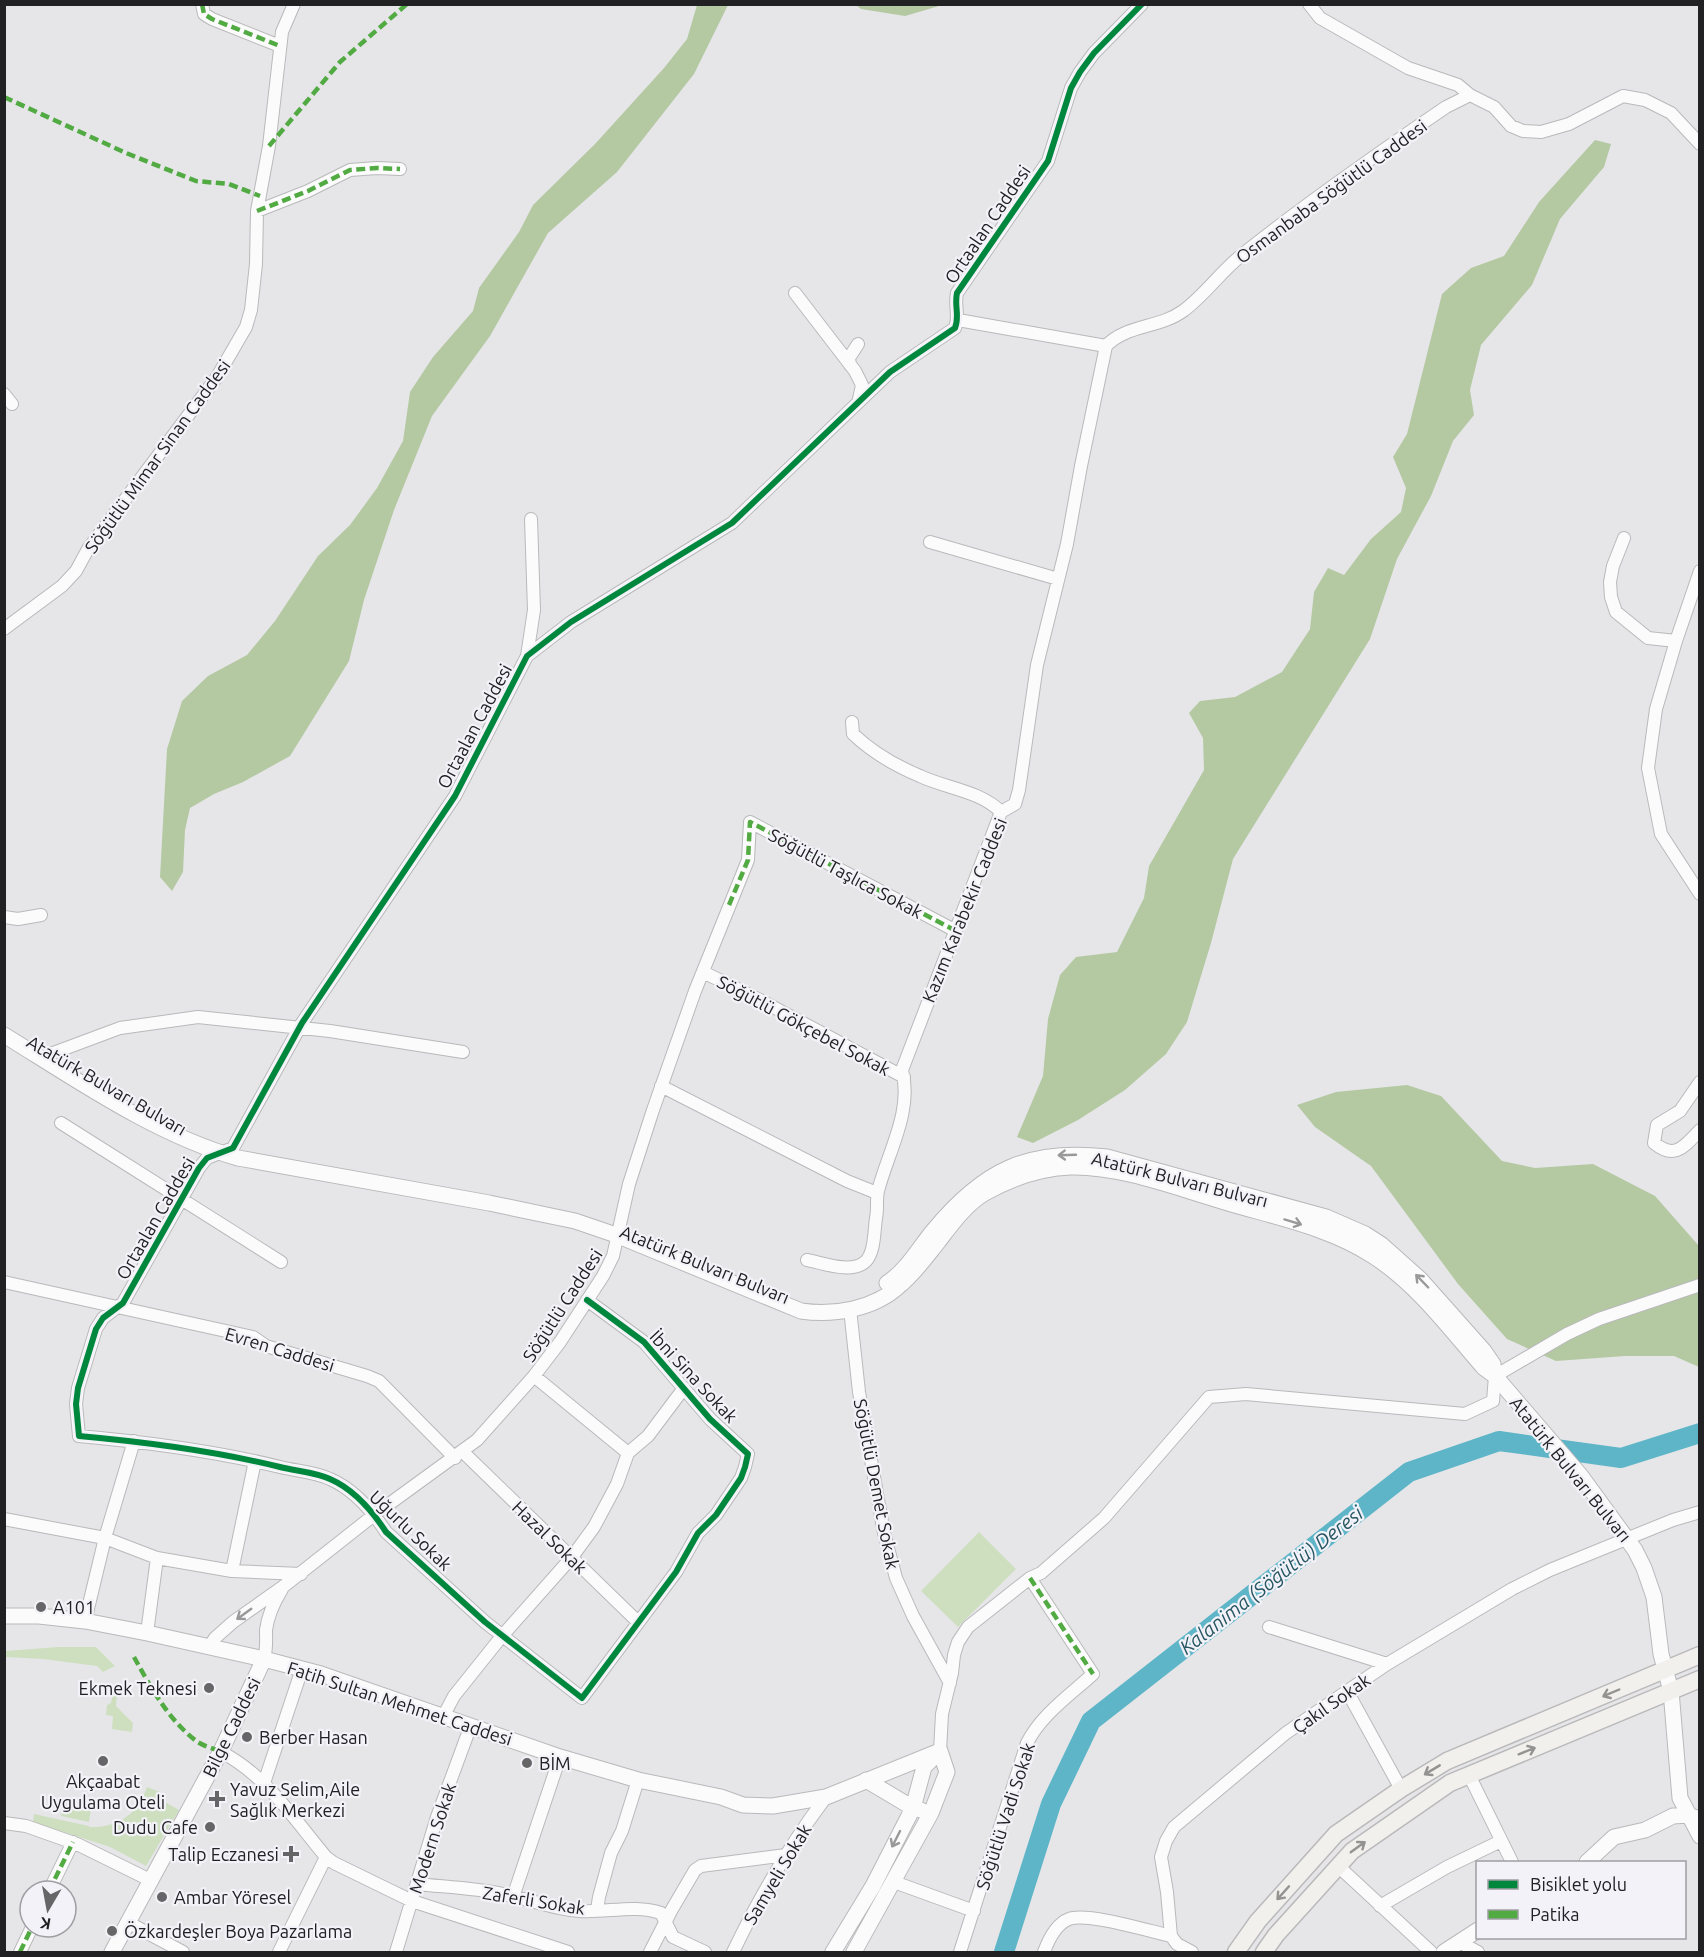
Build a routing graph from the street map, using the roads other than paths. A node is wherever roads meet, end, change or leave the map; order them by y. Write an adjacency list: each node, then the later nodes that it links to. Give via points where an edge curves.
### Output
1 (202, 4): 5 (street, via 204,14 212,19)
2 (294, 4): 5 (street, Söğütlü Mimar Sinan Caddesi)
3 (1142, 4): 11 (street, Ortaalan Caddesi, via 1080,72 1048,160 957,293)
4 (1309, 4): 6 (street, via 1320,18 1408,68 1458,85)
5 (280, 46): 9 (street, Söğütlü Mimar Sinan Caddesi)
6 (1470, 95): 7 (street, via 1494,107 1511,126 1541,132 1569,124 1623,96 1646,100 1671,113); 13 (street, Osmanbaba Söğütlü Caddesi, via 1446,107 1315,198 1240,256 1174,318 1114,338)
7 (1700, 144)
8 (400, 169): 9 (street, via 350,170)
9 (257, 211): 21 (street, Söğütlü Mimar Sinan Caddesi, via 251,310 246,327 217,377 75,571 62,586)
10 (795, 293): 14 (street)
11 (958, 320): 13 (street); 15 (street, Ortaalan Caddesi, via 956,328 890,372)
12 (858, 344): 14 (street, via 849,358)
13 (1106, 346): 20 (street, Kazım Karabekir Caddesi)
14 (850, 365): 15 (street, via 862,385)
15 (859, 399): 23 (street, Ortaalan Caddesi, via 732,523 571,622)
16 (531, 519): 23 (street, via 534,610)
17 (1624, 538): 22 (street, via 1610,582 1616,612 1648,638)
18 (930, 542): 20 (street)
19 (1700, 571): 22 (street)
20 (1058, 579): 25 (street, Kazım Karabekir Caddesi, via 1037,665 1019,790 1015,804)
21 (4, 629)
22 (1676, 641): 26 (street, via 1656,709 1648,768 1661,834)
23 (527, 656): 33 (street, Ortaalan Caddesi, via 455,796)
24 (852, 722): 25 (street, via 853,734 868,748 919,776 981,799)
25 (1001, 812): 30 (street, Kazım Karabekir Caddesi)
26 (1700, 894)
27 (729, 905): 30 (street, Söğütlü Taşlıca Sokak, via 748,860 750,822); 31 (street, Söğütlü Caddesi)
28 (41, 915): 29 (street)
29 (4, 917)
30 (956, 931): 37 (street, Kazım Karabekir Caddesi, via 902,1070)
31 (704, 972): 37 (street, Söğütlü Gökçebel Sokak); 39 (street, Söğütlü Caddesi)
32 (4, 1024): 36 (street, Atatürk Bulvarı Bulvarı)
33 (299, 1028): 35 (street); 36 (street, via 198,1017 120,1028); 42 (street, Ortaalan Caddesi)
34 (4, 1035): 42 (street, Atatürk Bulvarı Bulvarı, via 155,1126 193,1143)
35 (463, 1052)
36 (52, 1053): 42 (street, Atatürk Bulvarı Bulvarı, via 155,1116)
37 (904, 1077): 43 (street, Kazım Karabekir Caddesi, via 901,1120)
38 (1700, 1082): 41 (street, via 1680,1111 1657,1125 1654,1143 1670,1152 1686,1144)
39 (661, 1086): 43 (street); 45 (street, Söğütlü Caddesi, via 629,1184)
40 (60, 1123): 44 (street)
41 (1700, 1130)
42 (227, 1150): 44 (street, Ortaalan Caddesi, via 207,1158); 45 (street, Atatürk Bulvarı Bulvarı, via 238,1158 552,1215)
43 (878, 1193): 46 (street, Kazım Karabekir Caddesi, via 870,1256 864,1263 843,1267)
44 (181, 1199): 47 (street); 51 (street, Ortaalan Caddesi, via 123,1304)
45 (618, 1232): 50 (street, Söğütlü Caddesi, via 613,1256); 52 (street, Atatürk Bulvarı Bulvarı, via 801,1311 831,1313); 54 (street, Atatürk Bulvarı Bulvarı, one-way to 45, via 1493,1364 1420,1279 1365,1234 1326,1217 1107,1157 1042,1157 984,1181 945,1217 891,1281 838,1304 795,1301)
46 (807, 1260)
47 (281, 1262)
48 (4, 1282): 51 (street, Evren Caddesi)
49 (1700, 1286): 54 (street, via 1599,1319)
50 (587, 1300): 53 (street, Söğütlü Caddesi); 55 (street, İbni Sina Sokak, via 644,1342)
51 (115, 1308): 56 (street, Ortaalan Caddesi, via 96,1329 78,1388); 59 (street, Evren Caddesi, via 253,1337 266,1346 367,1376 387,1388)
52 (850, 1309): 54 (street, Atatürk Bulvarı Bulvarı, one-way to 54, via 898,1288 959,1216 984,1194 1031,1174 1089,1167 1302,1225 1356,1246 1395,1272 1484,1368); 85 (street, Söğütlü Demet Sokak, via 859,1392 896,1578)
53 (534, 1376): 58 (street); 59 (street, Söğütlü Caddesi, via 483,1435)
54 (1496, 1376): 65 (street, Atatürk Bulvarı Bulvarı, via 1581,1476); 70 (street, via 1493,1401 1464,1414 1246,1394 1209,1397 1104,1518 1041,1573)
55 (684, 1388): 58 (street, via 648,1436); 74 (street, İbni Sina Sokak, via 748,1454 736,1485)
56 (79, 1436): 57 (street, Uğurlu Sokak)
57 (134, 1441): 60 (street, Uğurlu Sokak); 64 (street)
58 (628, 1453): 66 (street, via 617,1485)
59 (459, 1455): 62 (street, Söğütlü Caddesi); 66 (street, Hazal Sokak)
60 (255, 1461): 62 (street, Uğurlu Sokak, via 330,1479); 68 (street)
61 (1700, 1512): 65 (street, Çakıl Sokak)
62 (374, 1515): 69 (street, Söğütlü Caddesi); 77 (street, Uğurlu Sokak, via 386,1532)
63 (4, 1519): 64 (street)
64 (105, 1538): 67 (street); 73 (street)
65 (1627, 1539): 81 (street, Çakıl Sokak, via 1550,1570); 83 (street, Atatürk Bulvarı Bulvarı, via 1652,1589)
66 (572, 1557): 74 (street, Hazal Sokak); 77 (street)
67 (157, 1558): 68 (street); 76 (street)
68 (232, 1571): 69 (street)
69 (301, 1574): 71 (street, Söğütlü Caddesi)
70 (1030, 1578): 85 (street, via 968,1627 958,1642); 119 (street, Söğütlü Vadi Sokak, via 1093,1674 1033,1731)
71 (285, 1586): 78 (street, Söğütlü Caddesi, one-way to 78, via 233,1622); 80 (street, via 268,1619)
72 (4, 1616): 73 (street, Fatih Sultan Mehmet Caddesi)
73 (85, 1622): 76 (street, Fatih Sultan Mehmet Caddesi)
74 (638, 1622): 77 (street, Uğurlu Sokak, via 582,1698)
75 (1269, 1627): 81 (street)
76 (147, 1633): 78 (street, Fatih Sultan Mehmet Caddesi)
77 (502, 1636): 88 (street, via 454,1696)
78 (209, 1647): 80 (street, Fatih Sultan Mehmet Caddesi)
79 (1700, 1655): 83 (main road)
80 (264, 1659): 82 (street, Fatih Sultan Mehmet Caddesi); 91 (street, Bilge Caddesi)
81 (1387, 1664): 86 (street, Çakıl Sokak)
82 (302, 1669): 88 (street, Fatih Sultan Mehmet Caddesi); 96 (street)
83 (1665, 1670): 87 (street, Atatürk Bulvarı Bulvarı); 97 (main road, one-way to 97, via 1447,1761)
84 (1700, 1679): 87 (main road)
85 (950, 1683): 90 (street, via 942,1714)
86 (1347, 1691): 97 (street); 123 (street, Çakıl Sokak, via 1286,1733 1174,1827 1161,1857)
87 (1671, 1691): 93 (main road, one-way to 87); 101 (street, Atatürk Bulvarı Bulvarı, via 1678,1789)
88 (444, 1715): 89 (street, Fatih Sultan Mehmet Caddesi)
89 (471, 1725): 92 (street, Fatih Sultan Mehmet Caddesi); 114 (street, Modern Sokak)
90 (940, 1751): 95 (street, Fatih Sultan Mehmet Caddesi); 99 (street, via 924,1767); 100 (street, via 947,1772)
91 (220, 1752): 96 (street, via 247,1767); 112 (street, Bilge Caddesi)
92 (560, 1757): 94 (street, Fatih Sultan Mehmet Caddesi); 115 (street)
93 (1469, 1775): 104 (street); 110 (main road, one-way to 93, via 1352,1851 1450,1783)
94 (638, 1780): 98 (street, Fatih Sultan Mehmet Caddesi, via 743,1805 774,1806); 118 (street, via 611,1853)
95 (866, 1780): 98 (street, Fatih Sultan Mehmet Caddesi); 99 (street)
96 (264, 1783): 107 (street)
97 (1401, 1789): 141 (main road, one-way to 141, via 1336,1834 1258,1921)
98 (826, 1797): 106 (street, Samyeli Sokak)
99 (913, 1808): 100 (street); 136 (street, one-way to 136)
100 (931, 1812): 113 (street)
101 (1694, 1816): 103 (street, Atatürk Bulvarı Bulvarı); 109 (street, via 1672,1816 1645,1830 1614,1838)
102 (6, 1827): 105 (street, via 26,1826)
103 (1700, 1836)
104 (1501, 1841): 108 (street); 117 (street)
105 (72, 1842): 111 (street); 112 (street)
106 (786, 1855): 120 (street, via 701,1866 688,1879); 135 (street, Samyeli Sokak, via 759,1898)
107 (326, 1857): 116 (street); 130 (street)
108 (1511, 1861)
109 (1589, 1861)
110 (1338, 1866): 117 (street); 142 (main road)
111 (55, 1879)
112 (152, 1881): 121 (street, Bilge Caddesi)
113 (894, 1882): 119 (street); 137 (street)
114 (417, 1884): 115 (street, Zaferli Sokak); 116 (street, Modern Sokak)
115 (513, 1897): 118 (street, Zaferli Sokak, via 579,1911)
116 (412, 1901): 126 (street); 131 (street, Modern Sokak)
117 (1380, 1906): 143 (street)
118 (597, 1910): 120 (street, Zaferli Sokak, via 650,1909 661,1913)
119 (974, 1911): 138 (street, Söğütlü Vadi Sokak)
120 (666, 1921): 133 (street); 134 (street, Zaferli Sokak, via 673,1937)
121 (129, 1923): 128 (street, Bilge Caddesi); 129 (street)
122 (1476, 1931): 125 (street)
123 (1170, 1936): 139 (street, via 1101,1920 1070,1918 1060,1924); 140 (street)
124 (26, 1939): 127 (street)
125 (1459, 1942): 144 (street); 145 (street)
126 (553, 1950): 132 (street)
127 (20, 1953)
128 (112, 1953)
129 (183, 1953)
130 (279, 1953)
131 (396, 1953)
132 (568, 1953)
133 (650, 1953)
134 (705, 1953)
135 (733, 1953)
136 (833, 1953)
137 (854, 1953)
138 (960, 1953)
139 (1044, 1953)
140 (1192, 1953)
141 (1236, 1953)
142 (1263, 1953)
143 (1431, 1953)
144 (1444, 1953)
145 (1478, 1953)

